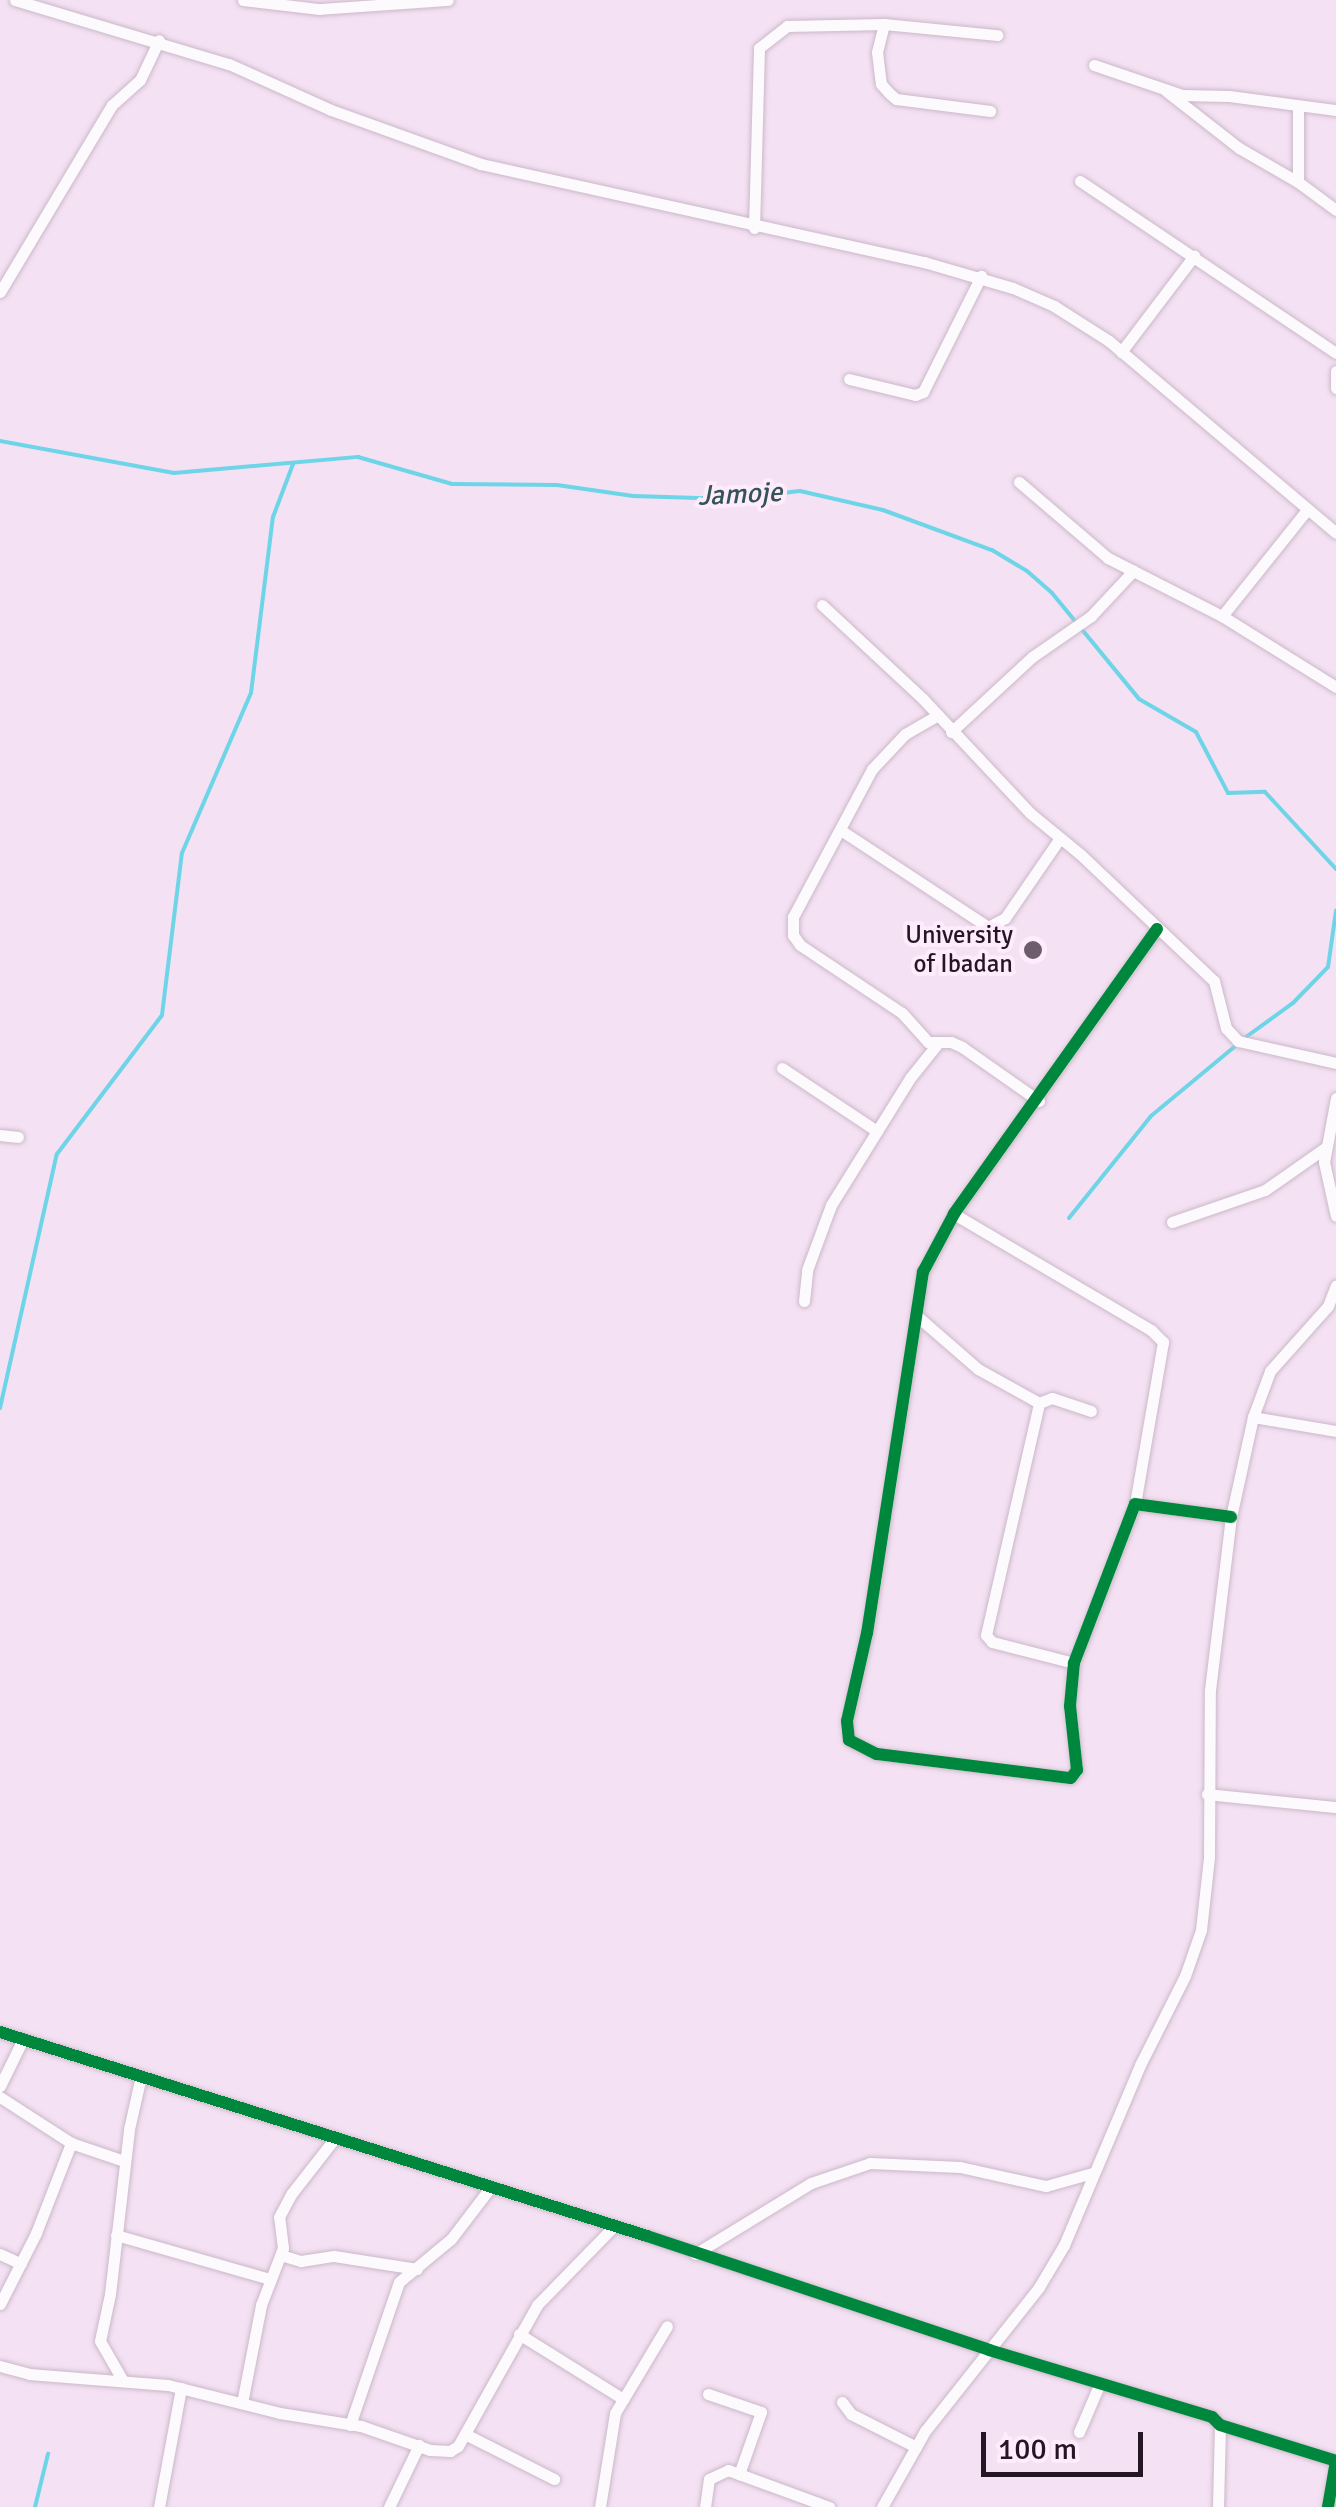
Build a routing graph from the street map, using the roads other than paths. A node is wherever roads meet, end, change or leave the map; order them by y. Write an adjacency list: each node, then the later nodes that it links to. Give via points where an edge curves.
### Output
1 (15, 0): 6 (street)
2 (243, 0): 3 (street, via 320,9)
3 (448, 0)
4 (884, 24): 5 (street); 11 (street, via 876,52 881,84 896,99); 15 (street, via 786,26 760,48)
5 (997, 36)
6 (159, 40): 15 (street, via 427,148); 18 (street, via 132,90 112,104)
7 (1094, 66): 8 (street)
8 (1165, 90): 9 (street); 13 (street, via 1225,138)
9 (1298, 107): 10 (street); 13 (street)
10 (1336, 110)
11 (990, 111)
12 (1080, 181): 16 (street)
13 (1298, 182): 14 (street)
14 (1336, 210)
15 (754, 228): 17 (street)
16 (1194, 256): 19 (street); 20 (street)
17 (981, 276): 19 (street, via 1054,306); 22 (street, via 924,392)
18 (0, 292)
19 (1121, 352): 25 (street)
20 (1336, 353)
21 (1336, 372): 23 (street)
22 (849, 379)
23 (1336, 388)
24 (1019, 482): 27 (street, via 1088,544)
25 (1306, 511): 26 (street); 29 (street)
26 (1336, 533)
27 (1132, 570): 29 (street); 32 (street, via 1091,616 1032,657)
28 (822, 604): 31 (street)
29 (1222, 616): 30 (street)
30 (1336, 687)
31 (938, 716): 32 (street); 33 (street, via 885,753)
32 (951, 732): 34 (street)
33 (842, 831): 34 (street, via 988,926 1005,918); 36 (street, via 793,918 792,935 902,1013 928,1042)
34 (1060, 838): 35 (street)
35 (1158, 929): 37 (street, via 1214,981 1226,1028 1238,1041); 40 (street)
36 (938, 1043): 40 (street, via 962,1048); 41 (street)
37 (1336, 1063)
38 (782, 1068): 41 (street)
39 (1336, 1098): 44 (street)
40 (1039, 1100): 45 (street)
41 (877, 1131): 49 (street, via 832,1205 806,1270)
42 (0, 1135): 43 (street)
43 (18, 1137)
44 (1325, 1148): 46 (street); 47 (street, via 1265,1190)
45 (954, 1214): 50 (street, via 923,1272); 55 (street, via 1163,1342)
46 (1336, 1216)
47 (1172, 1222)
48 (1336, 1285): 53 (street, via 1328,1306 1270,1372)
49 (804, 1301)
50 (916, 1316): 51 (street, via 978,1368); 57 (street, via 847,1737 877,1754 1065,1781 1078,1770 1070,1706)
51 (1039, 1402): 52 (street, via 1052,1398); 57 (street, via 986,1635)
52 (1091, 1411)
53 (1254, 1417): 54 (street); 56 (street)
54 (1336, 1431)
55 (1135, 1504): 56 (street); 57 (street)
56 (1232, 1517): 58 (street, via 1210,1690)
57 (1074, 1663)
58 (1208, 1794): 59 (street); 68 (street, via 1201,1930)
59 (1336, 1807)
60 (0, 2032): 61 (street)
61 (23, 2039): 62 (street); 63 (street)
62 (141, 2076): 65 (street); 67 (street)
63 (0, 2086)
64 (0, 2098): 66 (street)
65 (335, 2138): 69 (street); 74 (street, via 283,2208)
66 (71, 2143): 67 (street); 75 (street)
67 (124, 2161): 71 (street)
68 (1092, 2172): 73 (street, via 1056,2186 960,2167 870,2162 811,2183); 83 (street, via 1064,2245)
69 (490, 2188): 70 (street); 77 (street, via 451,2239)
70 (614, 2226): 73 (street); 82 (street, via 537,2305)
71 (116, 2235): 79 (street); 85 (street, via 100,2341)
72 (0, 2254): 75 (street)
73 (695, 2254): 83 (street)
74 (281, 2255): 76 (street); 79 (street)
75 (21, 2264): 80 (street)
76 (396, 2264): 77 (street); 78 (street)
77 (417, 2269): 78 (street)
78 (402, 2278): 93 (street)
79 (269, 2279): 91 (street)
80 (0, 2304)
81 (667, 2326): 89 (street)
82 (519, 2334): 89 (street); 95 (street)
83 (989, 2350): 86 (street); 97 (street)
84 (0, 2366): 85 (street)
85 (123, 2380): 87 (street)
86 (1098, 2384): 92 (street); 94 (street)
87 (181, 2388): 91 (street); 100 (street)
88 (708, 2394): 98 (street, via 761,2412)
89 (623, 2399): 102 (street, via 610,2433)
90 (842, 2402): 97 (street, via 851,2414)
91 (242, 2403): 93 (street)
92 (1220, 2424): 106 (street); 107 (street, via 1336,2461)
93 (350, 2425): 96 (street)
94 (1079, 2432)
95 (464, 2434): 96 (street, via 450,2451); 99 (street)
96 (419, 2445): 101 (street)
97 (916, 2447): 105 (street)
98 (740, 2474): 103 (street, via 728,2470 709,2479); 104 (street)
99 (554, 2480)
100 (159, 2507)
101 (390, 2507)
102 (600, 2507)
103 (705, 2507)
104 (829, 2507)
105 (882, 2507)
106 (1218, 2507)
107 (1328, 2507)

